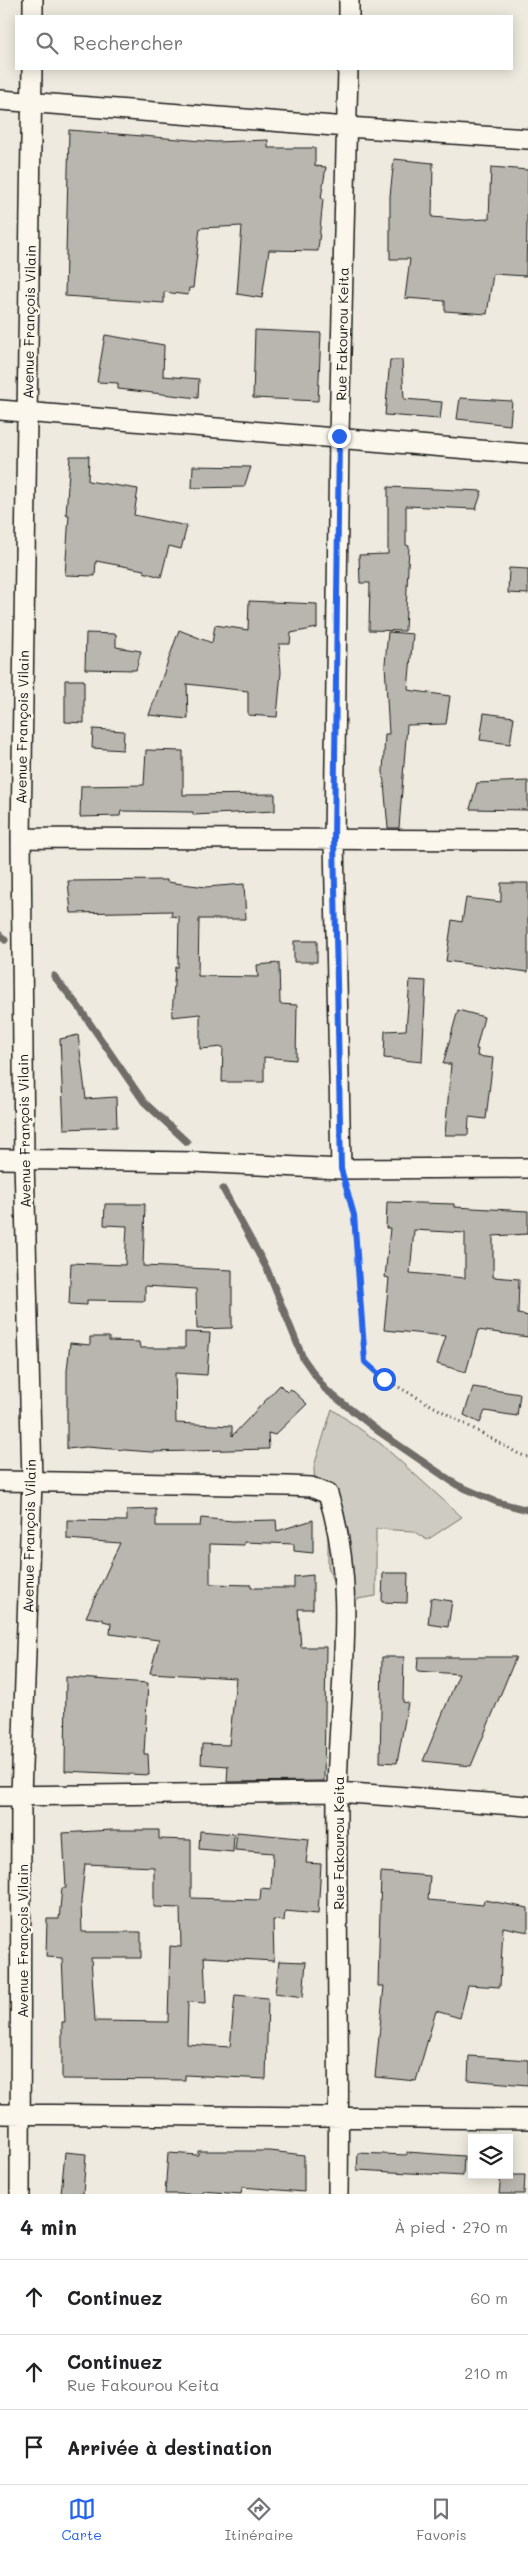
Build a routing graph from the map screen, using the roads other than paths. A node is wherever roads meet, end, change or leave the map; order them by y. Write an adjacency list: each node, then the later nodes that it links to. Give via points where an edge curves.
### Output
1 (33, 0): 3 (street)
2 (349, 0): 4 (street)
3 (32, 15)
4 (349, 15)
5 (32, 70): 8 (street, Avenue François Vilain)
6 (348, 70): 9 (street, Rue Fakourou Keita)
7 (0, 100): 8 (street)
8 (32, 103): 9 (street); 12 (street, Avenue François Vilain)
9 (347, 127): 10 (street); 13 (street, Rue Fakourou Keita)
10 (528, 139)
11 (0, 410): 12 (street)
12 (28, 413): 13 (street); 15 (street, Avenue François Vilain)
13 (339, 436): 14 (street); 17 (street, Rue Fakourou Keita)
14 (528, 454)
15 (21, 838): 17 (street); 18 (street, Avenue François Vilain)
16 (528, 840): 17 (street)
17 (334, 841): 21 (street, Rue Fakourou Keita)
18 (24, 1159): 19 (street); 21 (street); 23 (street, Avenue François Vilain)
19 (0, 1160)
20 (528, 1168): 21 (street)
21 (341, 1169)
22 (0, 1481): 23 (street)
23 (32, 1481): 24 (street, Rue Fakourou Keita, via 311,1487 328,1494 336,1523 345,1608); 26 (street, Avenue François Vilain)
24 (337, 1792): 26 (street); 27 (street); 30 (street, Rue Fakourou Keita)
25 (0, 1796): 26 (street)
26 (21, 1796): 29 (street, Avenue François Vilain)
27 (528, 1806)
28 (0, 2114): 29 (street)
29 (22, 2115): 30 (street); 32 (street, Avenue François Vilain)
30 (339, 2116): 31 (street); 33 (street, Rue Fakourou Keita)
31 (528, 2119)
32 (20, 2194)
33 (338, 2194)

